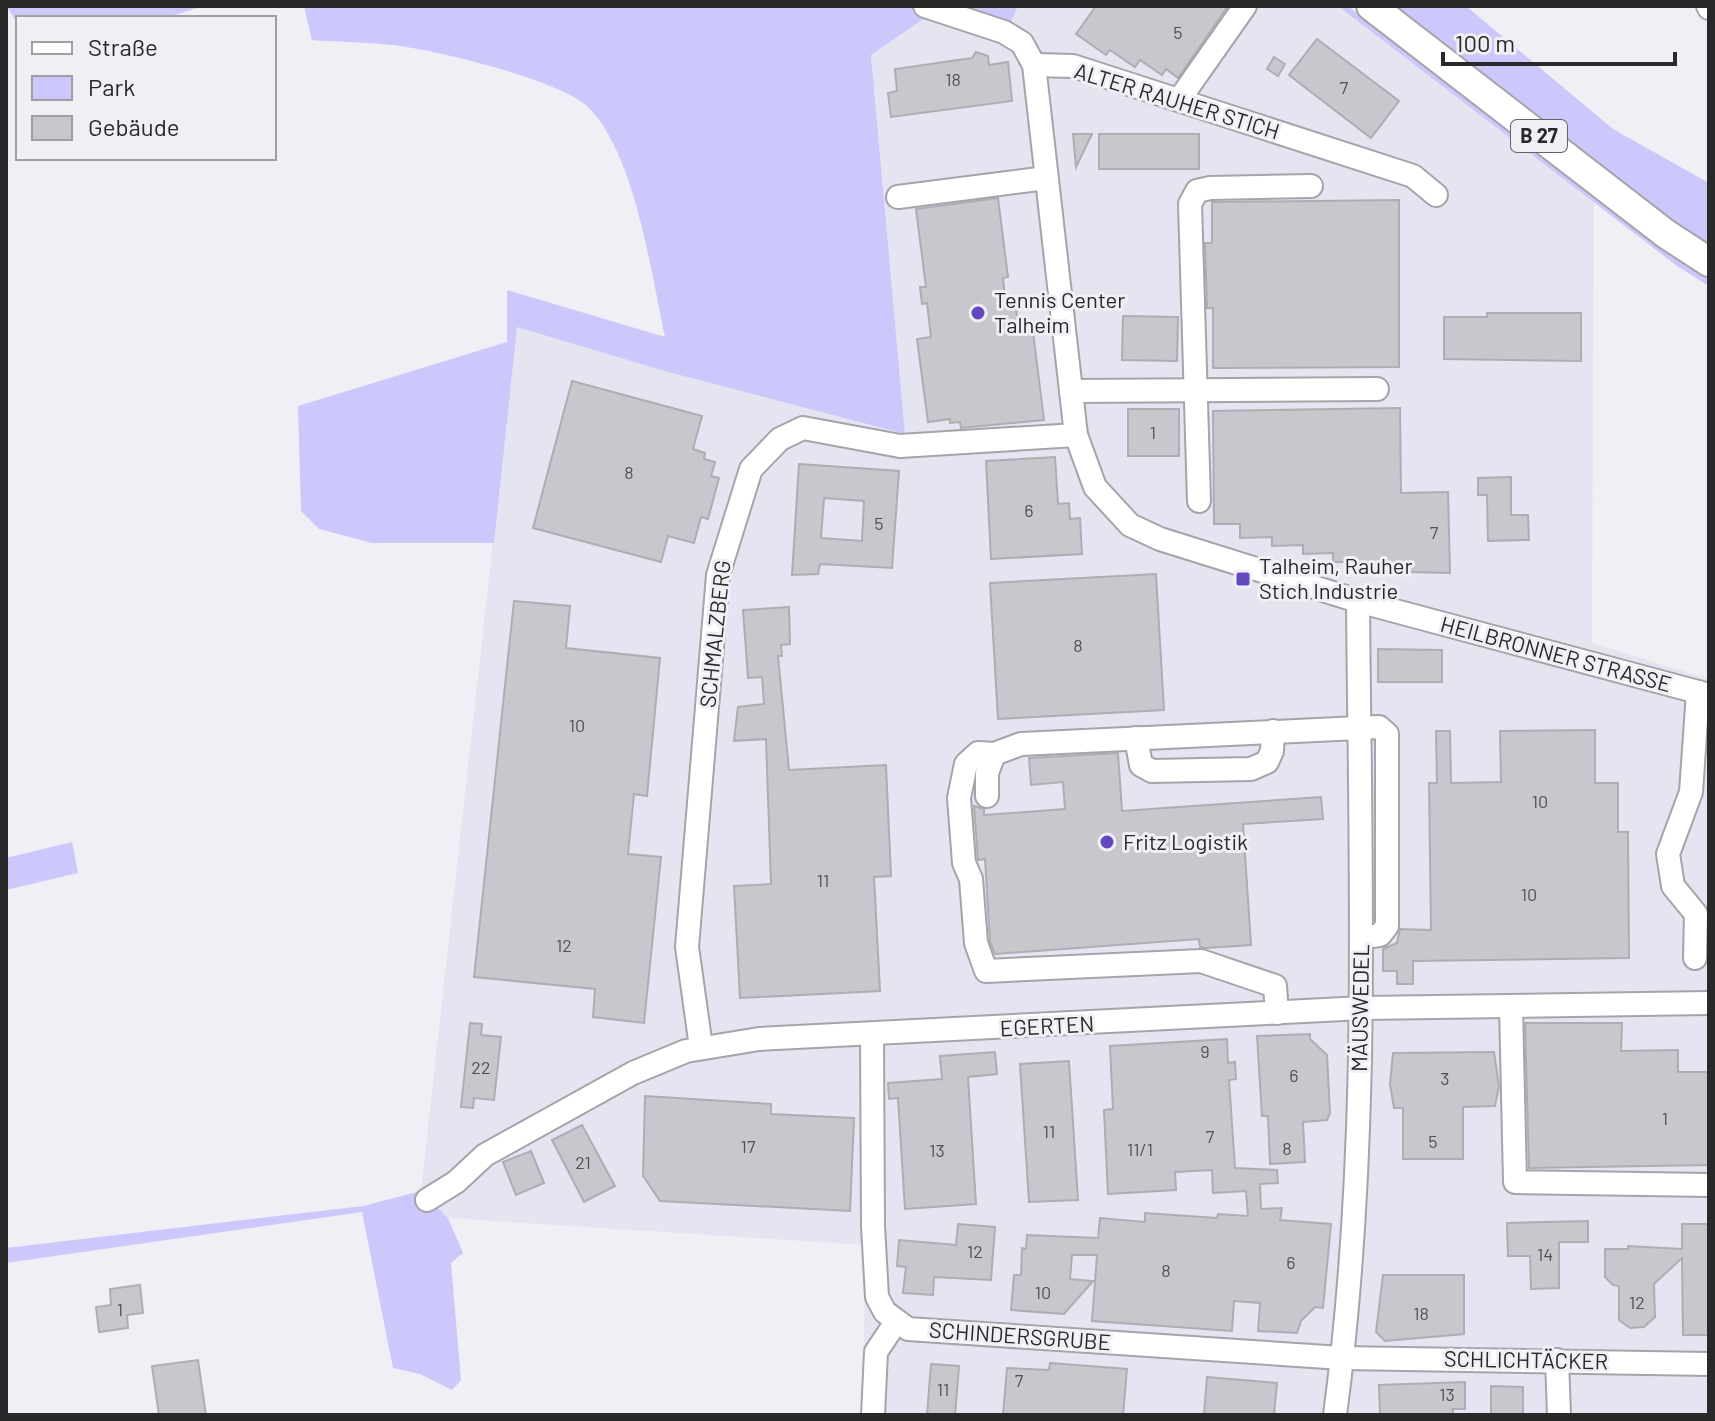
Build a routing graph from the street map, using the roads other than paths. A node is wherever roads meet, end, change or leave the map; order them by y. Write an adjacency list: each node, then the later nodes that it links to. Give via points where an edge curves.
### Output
1 (925, 6): 4 (street, via 1004,32 1022,43)
2 (1245, 6): 5 (street)
3 (1371, 6): 10 (main road, B 27)
4 (1034, 65): 5 (street, ALTER RAUHER STICH, via 1073,66); 6 (street, HEILBRONNER STRASSE)
5 (1179, 100): 8 (street, ALTER RAUHER STICH, via 1413,176)
6 (1046, 178): 9 (street); 13 (street, HEILBRONNER STRASSE)
7 (1311, 186): 12 (street, via 1197,191 1190,204)
8 (1436, 195)
9 (898, 197)
10 (1709, 262)
11 (1377, 389): 12 (street)
12 (1195, 390): 13 (street); 15 (street)
13 (1071, 391): 14 (street, HEILBRONNER STRASSE)
14 (1076, 435): 16 (street, HEILBRONNER STRASSE, via 1095,487 1130,525 1219,559); 29 (street, SCHMALZBERG, via 900,446 803,428 780,439 751,469 718,575 687,947)
15 (1199, 501)
16 (1358, 601): 17 (street, HEILBRONNER STRASSE); 18 (street, MÄUSWEDEL)
17 (1703, 693): 23 (street, via 1691,792 1668,854 1673,886 1696,914)
18 (1359, 726): 19 (street); 26 (street, MÄUSWEDEL)
19 (1273, 731): 20 (street); 20 (street, via 1267,762 1251,769 1152,771 1141,765)
20 (1136, 738): 21 (street, via 1021,744)
21 (994, 754): 22 (street); 27 (street, via 978,753 966,764 959,798 976,943 986,971 1201,961 1275,986)
22 (987, 796)
23 (1695, 958)
24 (1709, 1003): 25 (street, EGERTEN)
25 (1511, 1007): 26 (street, EGERTEN); 30 (street, via 1515,1182)
26 (1363, 1008): 27 (street, EGERTEN); 33 (street, MÄUSWEDEL)
27 (1277, 1013): 28 (street, EGERTEN)
28 (872, 1035): 29 (street, EGERTEN); 32 (street, via 877,1297)
29 (701, 1047): 31 (street, EGERTEN, via 633,1073 485,1155)
30 (1709, 1185)
31 (427, 1200)
32 (896, 1322): 33 (street, SCHINDERSGRUBE, via 908,1329); 36 (street, via 876,1352)
33 (1342, 1358): 34 (street, SCHLICHTÄCKER); 37 (street, MÄUSWEDEL)
34 (1557, 1360): 35 (street, SCHLICHTÄCKER); 38 (street)
35 (1709, 1364)
36 (873, 1415)
37 (1335, 1415)
38 (1559, 1415)

